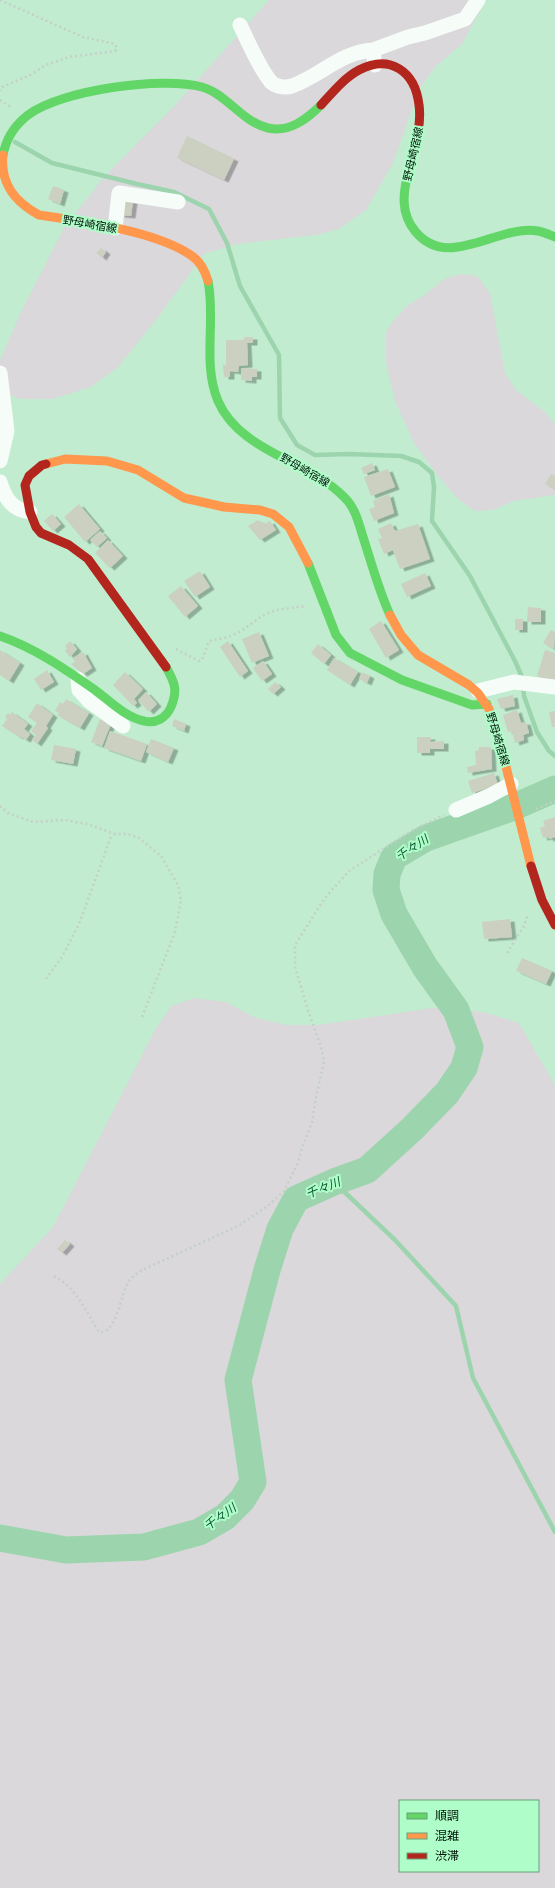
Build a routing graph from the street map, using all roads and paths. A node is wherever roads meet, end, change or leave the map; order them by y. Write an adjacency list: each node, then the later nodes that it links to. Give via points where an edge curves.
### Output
1 (0, 0): 5 (path, via 83,37 115,44 117,49 69,57 46,65 2,87)
2 (478, 0): 4 (street, via 465,19 408,37)
3 (240, 25): 4 (street, via 272,83 284,87 291,87 341,59 366,51)
4 (374, 58): 7 (main road, 野母崎宿線, via 342,82 304,121 293,127 278,130 252,120 212,91 175,83 111,88 51,104 26,117 11,133 4,146 2,177 6,187 20,204 39,215); 8 (main road, 野母崎宿線, via 411,76 419,96 420,122 404,198 404,212 420,238 435,247 445,248 466,246 528,230 543,231)
5 (0, 91)
6 (178, 202): 7 (street, via 119,193)
7 (115, 228): 18 (main road, 野母崎宿線, via 159,240 189,252 202,266 207,278 209,297 211,378 219,403 228,417 268,449 316,475 345,498 355,512 388,611 410,648)
8 (555, 237)
9 (0, 372): 10 (street, via 6,431)
10 (0, 462)
11 (0, 482): 12 (street, via 9,502 15,508)
12 (30, 512): 13 (main road, via 25,485 29,476 42,465 72,458 124,464 155,479 184,498 273,514 282,520 302,551); 16 (main road, via 41,534 69,545 88,559 162,659 173,679 176,694 167,715 152,722 143,721 121,711)
13 (320, 593): 15 (path, via 308,605 276,610 229,637 209,641 202,660 199,661); 19 (main road, via 336,635 356,658 402,680 472,705)
14 (0, 636): 16 (main road, via 24,646)
15 (172, 646)
16 (78, 679): 20 (street, via 79,690)
17 (555, 687): 18 (street, via 514,682)
18 (478, 691): 19 (main road, 野母崎宿線)
19 (487, 704): 21 (main road, 野母崎宿線, via 493,715)
20 (123, 726)
21 (512, 784): 23 (street); 25 (main road, 野母崎宿線, via 532,875)
22 (0, 806): 24 (path, via 8,813 34,822 65,820 87,824)
23 (456, 810): 30 (path, via 411,831 349,871 324,899 295,945 295,967 324,1062 312,1122 298,1163 284,1191 270,1205 238,1226 138,1272 129,1281 110,1328 105,1333 99,1332 79,1298 64,1282)
24 (112, 834): 28 (path, via 79,924 62,957); 29 (path, via 127,834 140,838 161,856 178,885 181,900 175,932)
25 (540, 894): 26 (main road, 野母崎宿線, via 546,911); 27 (path)
26 (555, 925)
27 (507, 953)
28 (46, 980)
29 (142, 1017)
30 (54, 1276)

